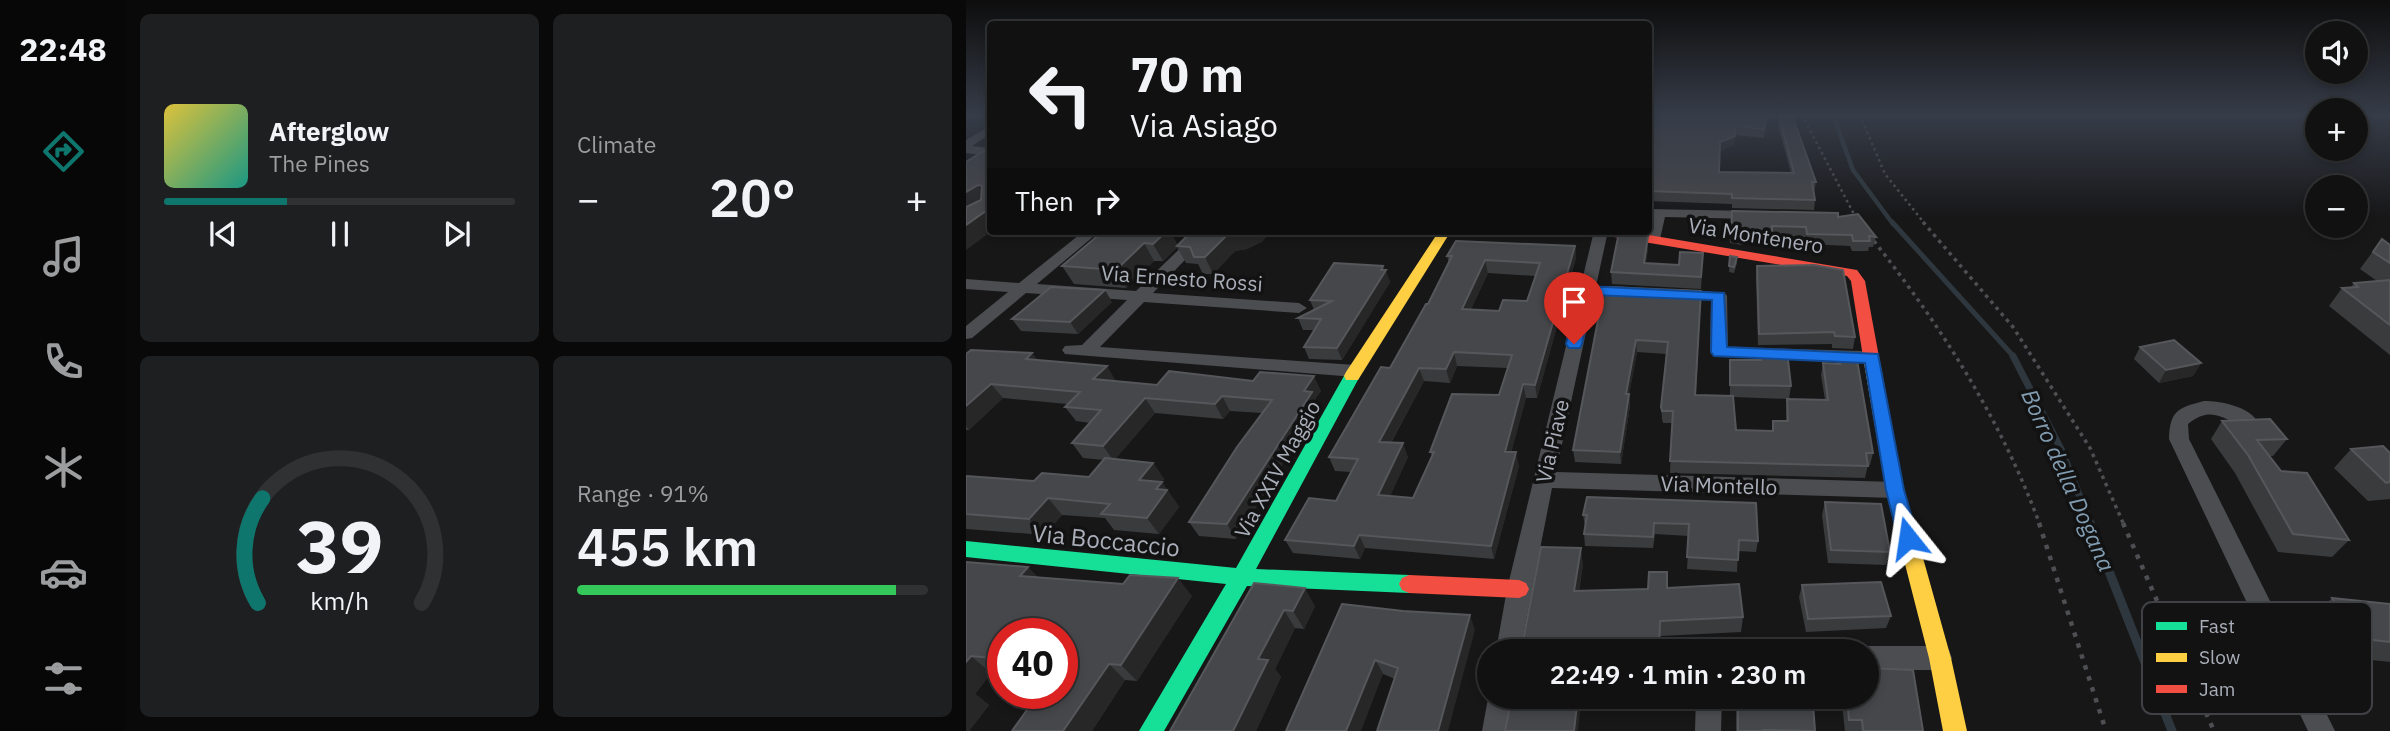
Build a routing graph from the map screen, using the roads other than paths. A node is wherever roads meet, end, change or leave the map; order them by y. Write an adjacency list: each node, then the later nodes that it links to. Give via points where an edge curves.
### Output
1 (1654, 213): 2 (street); 8 (street)
2 (1766, 215)
3 (1088, 235): 10 (street)
4 (1202, 235): 12 (street)
5 (1442, 235): 16 (street, Via XXIV Maggio)
6 (1601, 235): 11 (street, Via Piave)
7 (1628, 235): 8 (street, Via Montenero)
8 (1653, 239): 15 (street, Via Montenero, via 1852,273 1858,281)
9 (966, 284): 10 (street, Via Ernesto Rossi)
10 (1021, 288): 12 (street, Via Ernesto Rossi); 14 (street)
11 (1586, 290): 15 (street, via 1719,296 1719,352); 18 (street, Via Piave)
12 (1142, 296): 13 (street, Via Ernesto Rossi); 16 (street, via 1079,350)
13 (1299, 308)
14 (966, 334)
15 (1872, 358): 19 (street, Via Montenero)
16 (1355, 371): 21 (street, Via XXIV Maggio)
17 (2248, 421): 23 (street, via 2209,407 2193,410 2179,421 2179,439)
18 (1544, 480): 19 (street, Via Montello); 22 (street, Via Piave)
19 (1895, 490): 26 (street, Via Montenero)
20 (966, 549): 21 (street, Via Boccaccio)
21 (1241, 577): 22 (street, Via Boccaccio); 30 (street, Via XXIV Maggio)
22 (1518, 589): 24 (street, Via Piave)
23 (2259, 602)
24 (1510, 639)
25 (1879, 658): 26 (street)
26 (1940, 658): 33 (street, Via Montenero)
27 (1499, 709): 31 (street)
28 (1709, 709): 32 (street)
29 (2314, 714): 34 (street)
30 (1151, 731)
31 (1496, 731)
32 (1708, 731)
33 (1955, 731)
34 (2322, 731)

